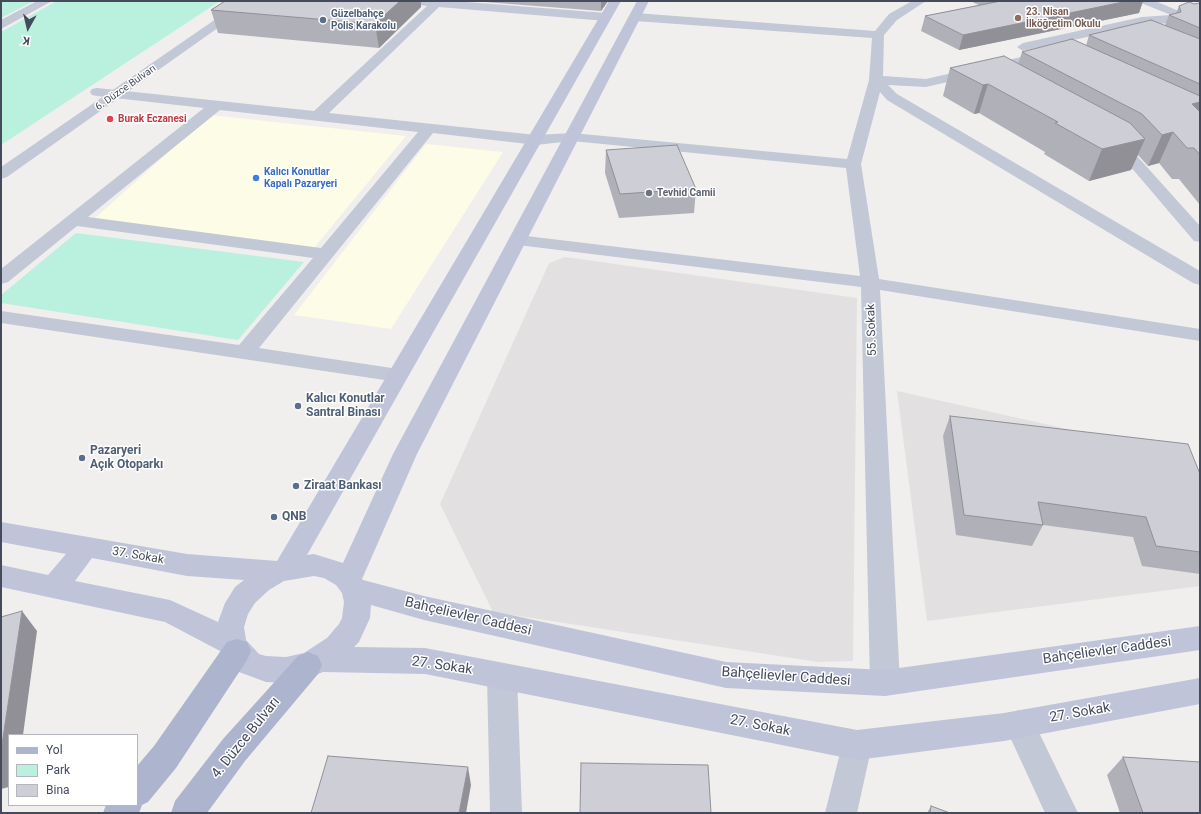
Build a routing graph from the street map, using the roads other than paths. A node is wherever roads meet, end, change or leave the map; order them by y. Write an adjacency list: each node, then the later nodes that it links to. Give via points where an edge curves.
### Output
1 (46, 1): 13 (street)
2 (230, 1): 22 (street, 6. Düzce Bulvarı)
3 (250, 1): 23 (street, 6. Düzce Bulvarı)
4 (412, 1): 7 (street)
5 (911, 1): 14 (street)
6 (1145, 1): 11 (street)
7 (436, 3): 8 (street); 25 (street)
8 (610, 9): 30 (main road)
9 (639, 9): 14 (street); 29 (main road)
10 (1200, 14): 11 (street)
11 (1186, 18): 12 (street); 15 (street, via 1165,28); 16 (street, via 1142,21)
12 (1200, 23)
13 (1, 25)
14 (878, 35): 20 (street, 55. Sokak)
15 (1079, 48)
16 (1012, 50)
17 (1054, 55): 19 (street)
18 (921, 70): 20 (street)
19 (982, 70): 20 (street, via 926,83); 21 (street)
20 (876, 80): 31 (street, 55. Sokak); 38 (street, via 892,97)
21 (1002, 81)
22 (97, 92): 23 (street); 26 (street, 6. Düzce Bulvarı)
23 (116, 94): 24 (street); 32 (street, 6. Düzce Bulvarı)
24 (217, 104): 25 (street); 33 (street)
25 (318, 116): 27 (street)
26 (46, 127)
27 (429, 128): 30 (street); 36 (street)
28 (1096, 134): 34 (street, via 1123,149)
29 (572, 137): 30 (street); 31 (street); 35 (main road)
30 (536, 140): 43 (main road)
31 (853, 164): 39 (street, 55. Sokak)
32 (1, 174)
33 (73, 220): 36 (street); 37 (street)
34 (1200, 237)
35 (518, 240): 39 (street); 48 (main road, via 405,454)
36 (325, 254): 42 (street)
37 (1, 278)
38 (1200, 279)
39 (870, 283): 41 (street); 54 (street, 55. Sokak)
40 (1, 317): 42 (street)
41 (1200, 336)
42 (244, 353): 43 (street)
43 (398, 375): 46 (main road)
44 (1, 532): 45 (main road, 37. Sokak)
45 (86, 547): 46 (main road, 37. Sokak, via 187,565); 49 (main road)
46 (282, 571): 48 (main road, via 314,565 331,569); 51 (main road, via 255,586 245,595 235,611 230,627)
47 (1, 576): 49 (main road)
48 (351, 584): 52 (main road, via 358,602 356,618 349,633 337,648); 54 (main road, Bahçelievler Caddesi, via 424,608 726,675)
49 (54, 587): 51 (main road, via 170,612)
50 (1200, 638): 54 (main road, Bahçelievler Caddesi)
51 (234, 647): 52 (main road, via 248,663 266,669 286,670); 58 (main road, via 165,757)
52 (314, 662): 53 (main road, 27. Sokak, via 425,661); 59 (main road, 4. Düzce Bulvarı, via 234,750)
53 (502, 676): 57 (main road, 27. Sokak); 60 (street)
54 (885, 683)
55 (1200, 691): 56 (main road, 27. Sokak)
56 (1019, 724): 57 (main road, 27. Sokak); 62 (street)
57 (857, 745): 61 (street)
58 (138, 790)
59 (187, 813)
60 (506, 813)
61 (841, 813)
62 (1062, 813)

